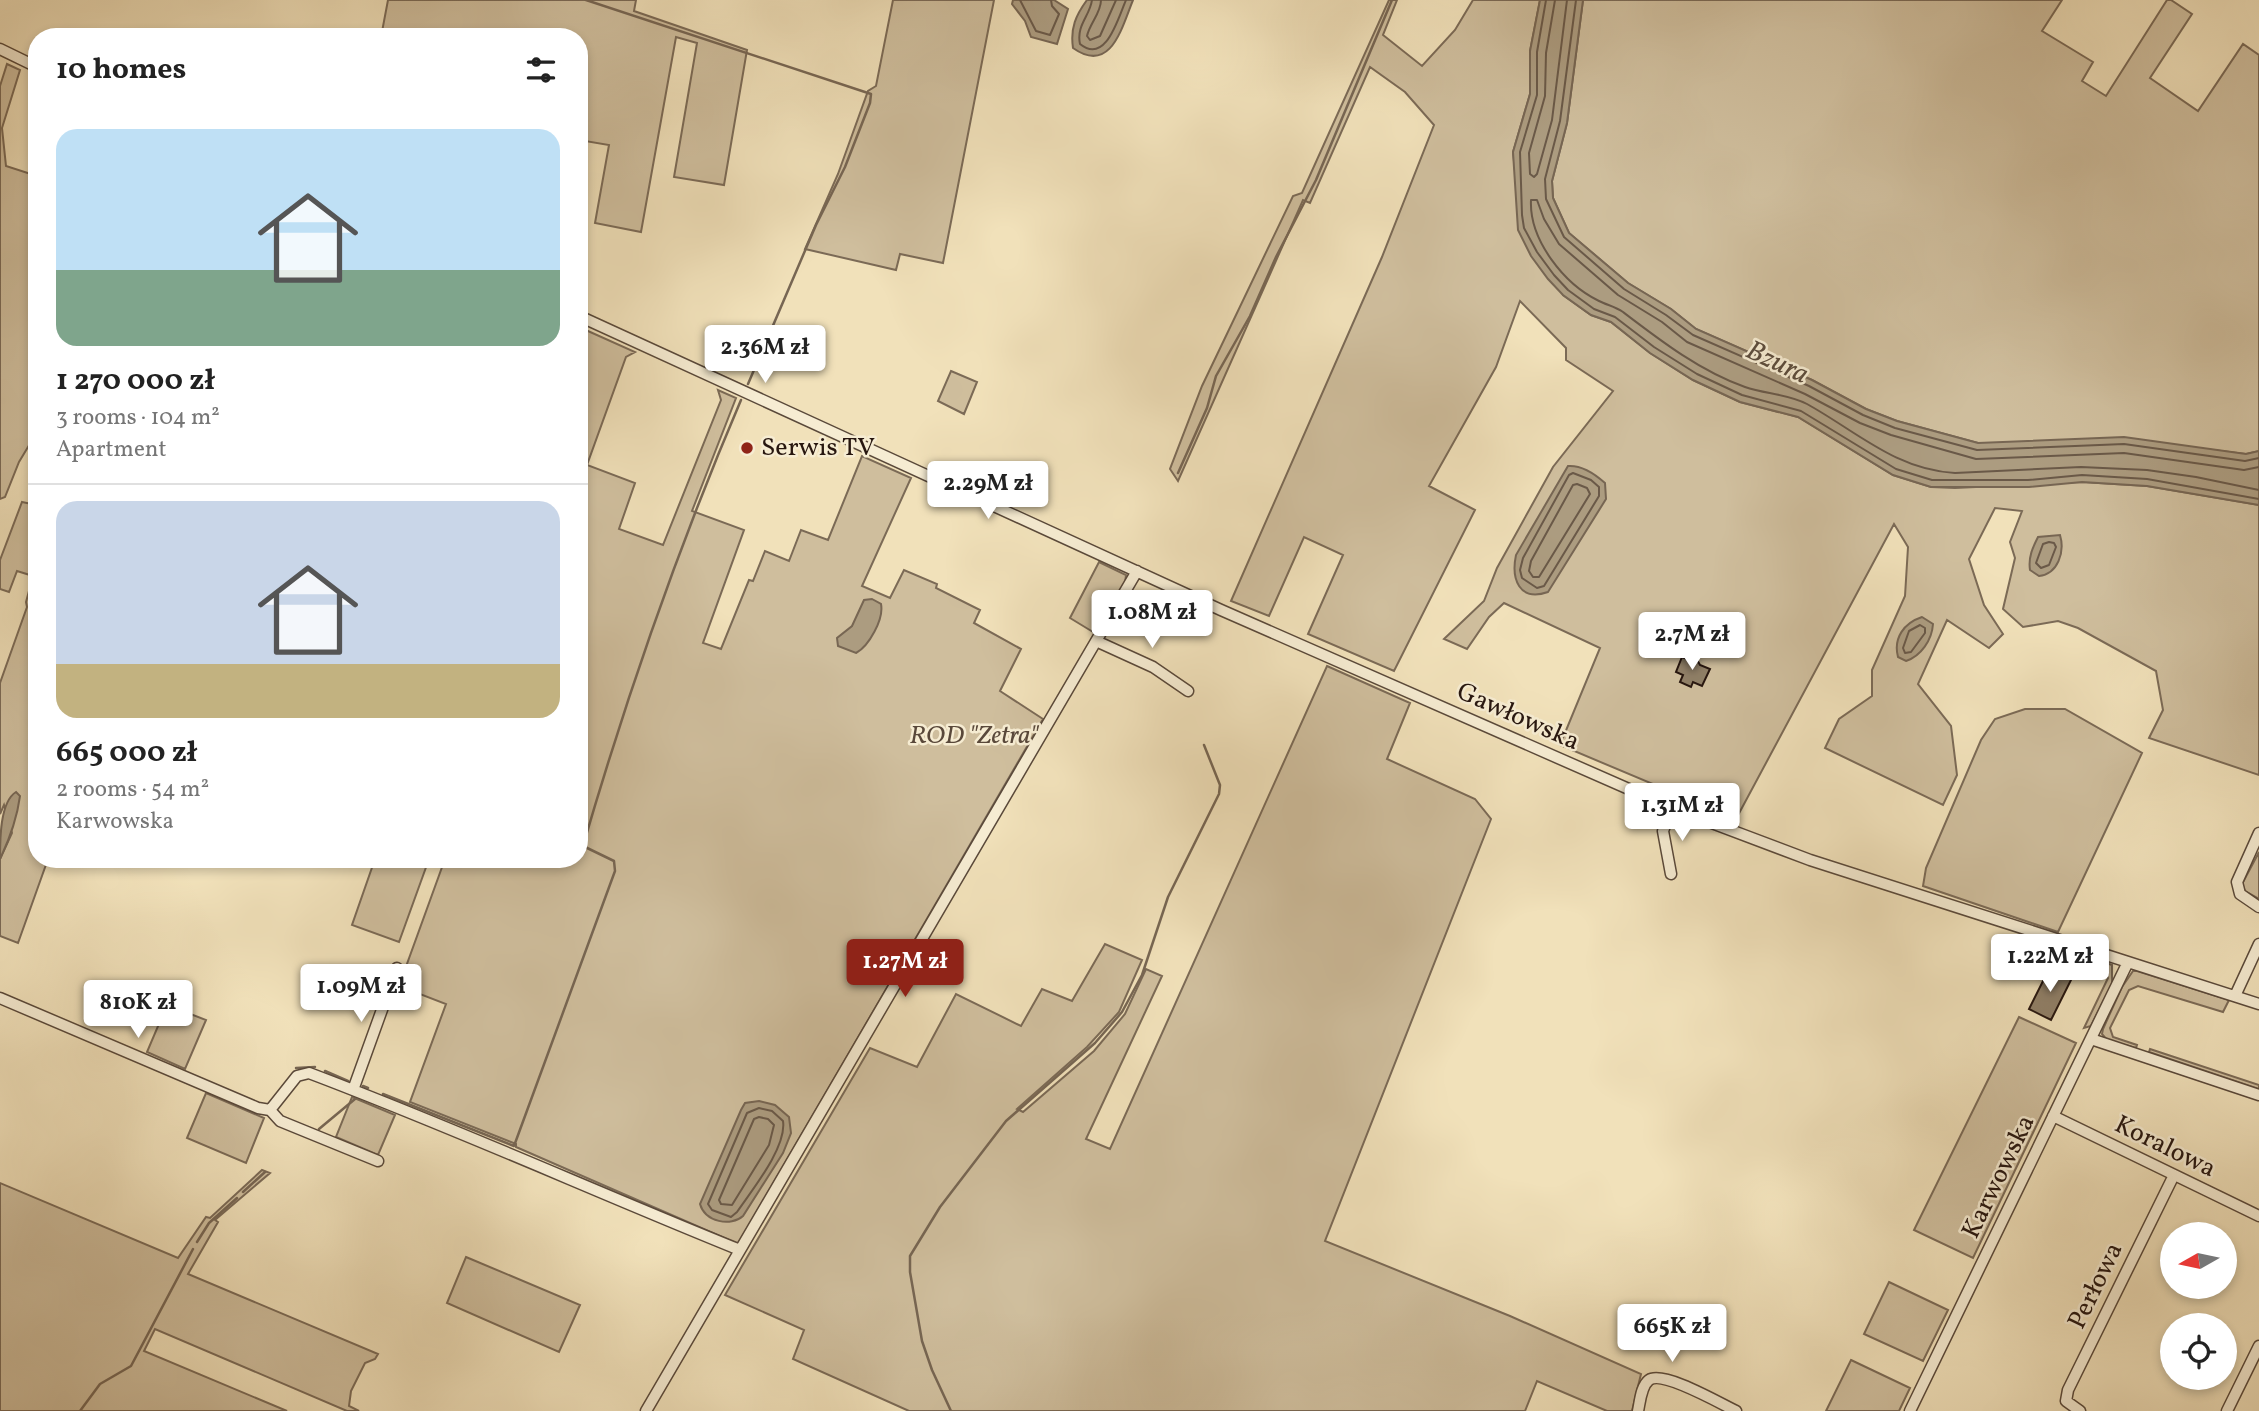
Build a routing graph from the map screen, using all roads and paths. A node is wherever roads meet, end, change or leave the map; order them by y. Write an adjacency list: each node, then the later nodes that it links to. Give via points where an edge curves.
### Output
1 (0, 50): 2 (street)
2 (28, 63)
3 (588, 320): 4 (street, Gawłowska)
4 (1137, 571): 5 (street); 7 (street, Gawłowska)
5 (1096, 641): 6 (street, via 1153,667); 25 (street)
6 (1188, 691)
7 (1672, 807): 9 (street, via 1664,831); 12 (street, Gawłowska, via 1810,860)
8 (2259, 833): 10 (street, via 2236,881 2240,894)
9 (1671, 874)
10 (2259, 908)
11 (2259, 943): 14 (street)
12 (2128, 962): 14 (street, Gawłowska); 17 (street, Karwowska)
13 (397, 968): 18 (street)
14 (2235, 996): 16 (street, Gawłowska)
15 (0, 998): 20 (street)
16 (2259, 1004)
17 (2091, 1039): 19 (street); 21 (street, Karwowska)
18 (353, 1090): 20 (street, via 303,1073); 25 (street)
19 (2259, 1095)
20 (270, 1110): 22 (street, via 280,1121)
21 (2053, 1116): 23 (street, Koralowa); 30 (street, Karwowska)
22 (378, 1161)
23 (2174, 1175): 24 (street, Koralowa); 31 (street, Perłowa, via 2068,1390 2067,1401)
24 (2259, 1216)
25 (740, 1250): 27 (street)
26 (2259, 1346): 32 (street)
27 (646, 1411)
28 (1638, 1411): 29 (street, via 1645,1385 1658,1377)
29 (1736, 1411)
30 (1910, 1411)
31 (2080, 1411)
32 (2227, 1411)

